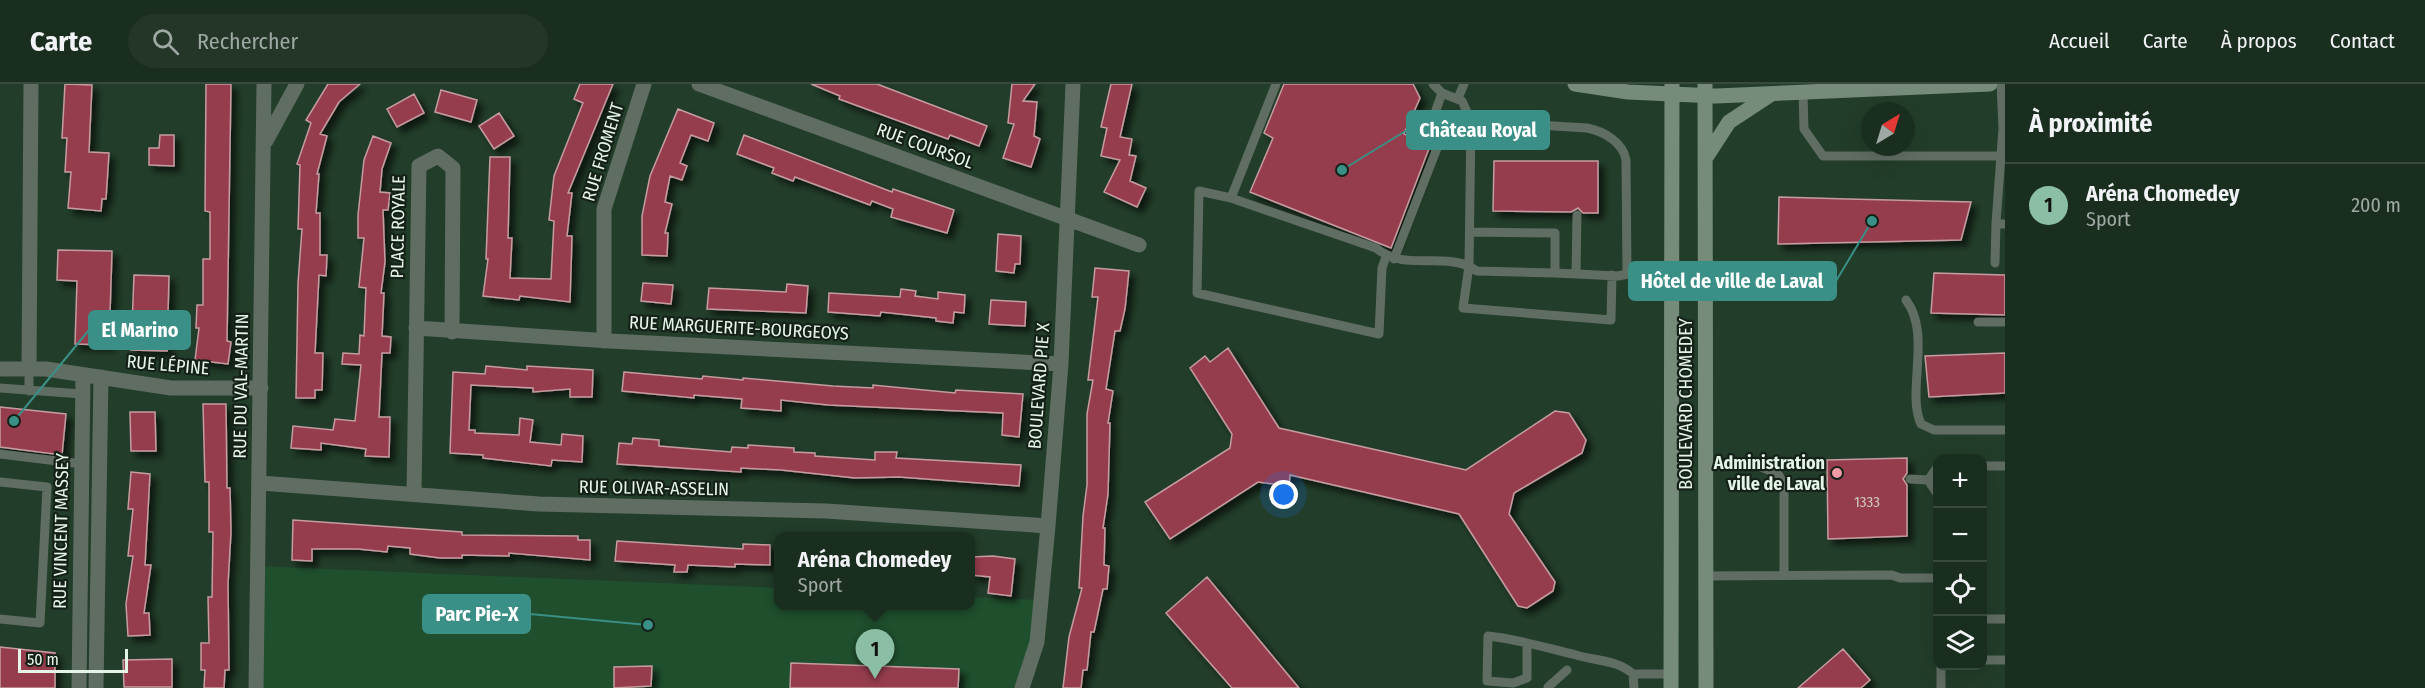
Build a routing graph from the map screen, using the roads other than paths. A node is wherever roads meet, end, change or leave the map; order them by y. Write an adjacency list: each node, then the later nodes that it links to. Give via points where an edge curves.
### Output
1 (31, 84): 45 (street)
2 (264, 84): 20 (street, RUE DU VAL-MARTIN)
3 (297, 84): 20 (street)
4 (644, 84): 42 (street, RUE FROMENT, via 604,209)
5 (699, 84): 25 (street, RUE COURSOL)
6 (1073, 84): 25 (street, BOULEVARD PIE X)
7 (1276, 84): 23 (lane)
8 (1433, 84): 16 (lane)
9 (1464, 84): 18 (lane)
10 (1575, 84): 13 (street, via 1613,90)
11 (1990, 84): 15 (street)
12 (2001, 84): 21 (lane)
13 (1672, 89): 14 (street); 33 (street, BOULEVARD CHOMEDEY)
14 (1705, 90): 17 (street); 22 (street, BOULEVARD CHOMEDEY)
15 (1803, 92): 17 (street); 21 (lane, via 1804,129 1822,156)
16 (1442, 93): 18 (lane); 29 (lane, via 1436,110 1439,143)
17 (1772, 93): 22 (street, via 1729,122)
18 (1458, 98): 19 (lane, via 1467,106)
19 (1472, 121): 27 (lane); 35 (lane, via 1587,128 1616,142 1626,160)
20 (264, 143): 49 (street, RUE DU VAL-MARTIN)
21 (2001, 156): 26 (lane)
22 (1706, 159): 55 (street, BOULEVARD CHOMEDEY)
23 (1231, 198): 29 (lane, via 1376,248); 29 (lane, via 1199,191 1197,293 1379,334 1382,268)
24 (1577, 215): 34 (lane)
25 (1067, 218): 28 (street, RUE COURSOL); 43 (street, BOULEVARD PIE X)
26 (2001, 224): 30 (lane)
27 (1470, 232): 31 (lane); 32 (lane, via 1555,233)
28 (1139, 245)
29 (1390, 258): 31 (lane)
30 (1995, 263)
31 (1468, 266): 32 (lane, via 1478,271); 36 (lane, via 1463,308 1611,320)
32 (1555, 273): 34 (lane)
33 (1671, 273): 35 (lane); 78 (street, BOULEVARD CHOMEDEY)
34 (1576, 274): 36 (lane)
35 (1627, 274): 36 (lane)
36 (1612, 275)
37 (1906, 300): 52 (lane, via 1913,314 1918,344 1917,412 1921,424 1934,430)
38 (1978, 322): 39 (lane)
39 (2005, 322)
40 (416, 328): 41 (street, RUE MARGUERITE-BOURGEOYS); 41 (street, PLACE ROYALE, via 419,166 438,156 453,168); 64 (street, PLACE ROYALE)
41 (452, 332): 42 (street, RUE MARGUERITE-BOURGEOYS)
42 (604, 341): 43 (street, RUE MARGUERITE-BOURGEOYS)
43 (1061, 364): 65 (street, BOULEVARD PIE X)
44 (0, 369): 45 (street, RUE LÉPINE)
45 (29, 369): 46 (street, RUE LÉPINE); 50 (lane)
46 (83, 375): 47 (street, RUE LÉPINE); 51 (street, RUE VINCENT MASSEY)
47 (101, 377): 49 (street, RUE LÉPINE, via 171,388); 81 (street, RUE VINCENT MASSEY)
48 (0, 388): 50 (lane)
49 (261, 388): 62 (street, RUE DU VAL-MARTIN)
50 (29, 391): 51 (lane)
51 (82, 394): 54 (street, RUE VINCENT MASSEY)
52 (2005, 430)
53 (0, 454): 54 (lane)
54 (82, 464): 80 (street, RUE VINCENT MASSEY)
55 (1705, 466): 66 (lane, via 1764,467 1782,478); 67 (street, BOULEVARD CHOMEDEY)
56 (1987, 466): 57 (lane)
57 (2005, 466)
58 (1933, 472): 60 (lane)
59 (1910, 479): 60 (lane)
60 (1928, 480): 63 (lane)
61 (0, 482): 69 (lane, via 47,487 40,623)
62 (260, 483): 64 (street, RUE OLIVAR-ASSELIN); 82 (street, RUE DU VAL-MARTIN)
63 (1933, 488)
64 (414, 494): 65 (street, RUE OLIVAR-ASSELIN, via 539,504 826,511)
65 (1048, 526): 83 (street, BOULEVARD PIE X, via 1037,642)
66 (1784, 575): 67 (lane); 68 (lane, via 1892,574 1900,578)
67 (1706, 576): 85 (street, BOULEVARD CHOMEDEY)
68 (1933, 578)
69 (0, 619)
70 (1987, 619): 71 (lane)
71 (2005, 619)
72 (1527, 643): 72 (lane, via 1488,636 1487,681 1514,683 1527,678); 77 (lane, via 1623,665)
73 (1987, 660): 74 (lane)
74 (2005, 660)
75 (1567, 670): 79 (lane)
76 (1941, 670): 86 (lane)
77 (1634, 674): 78 (lane); 84 (lane)
78 (1671, 681)
79 (1548, 687)
80 (79, 688)
81 (96, 688)
82 (256, 688)
83 (1022, 688)
84 (1634, 688)
85 (1706, 688)
86 (1941, 688)

